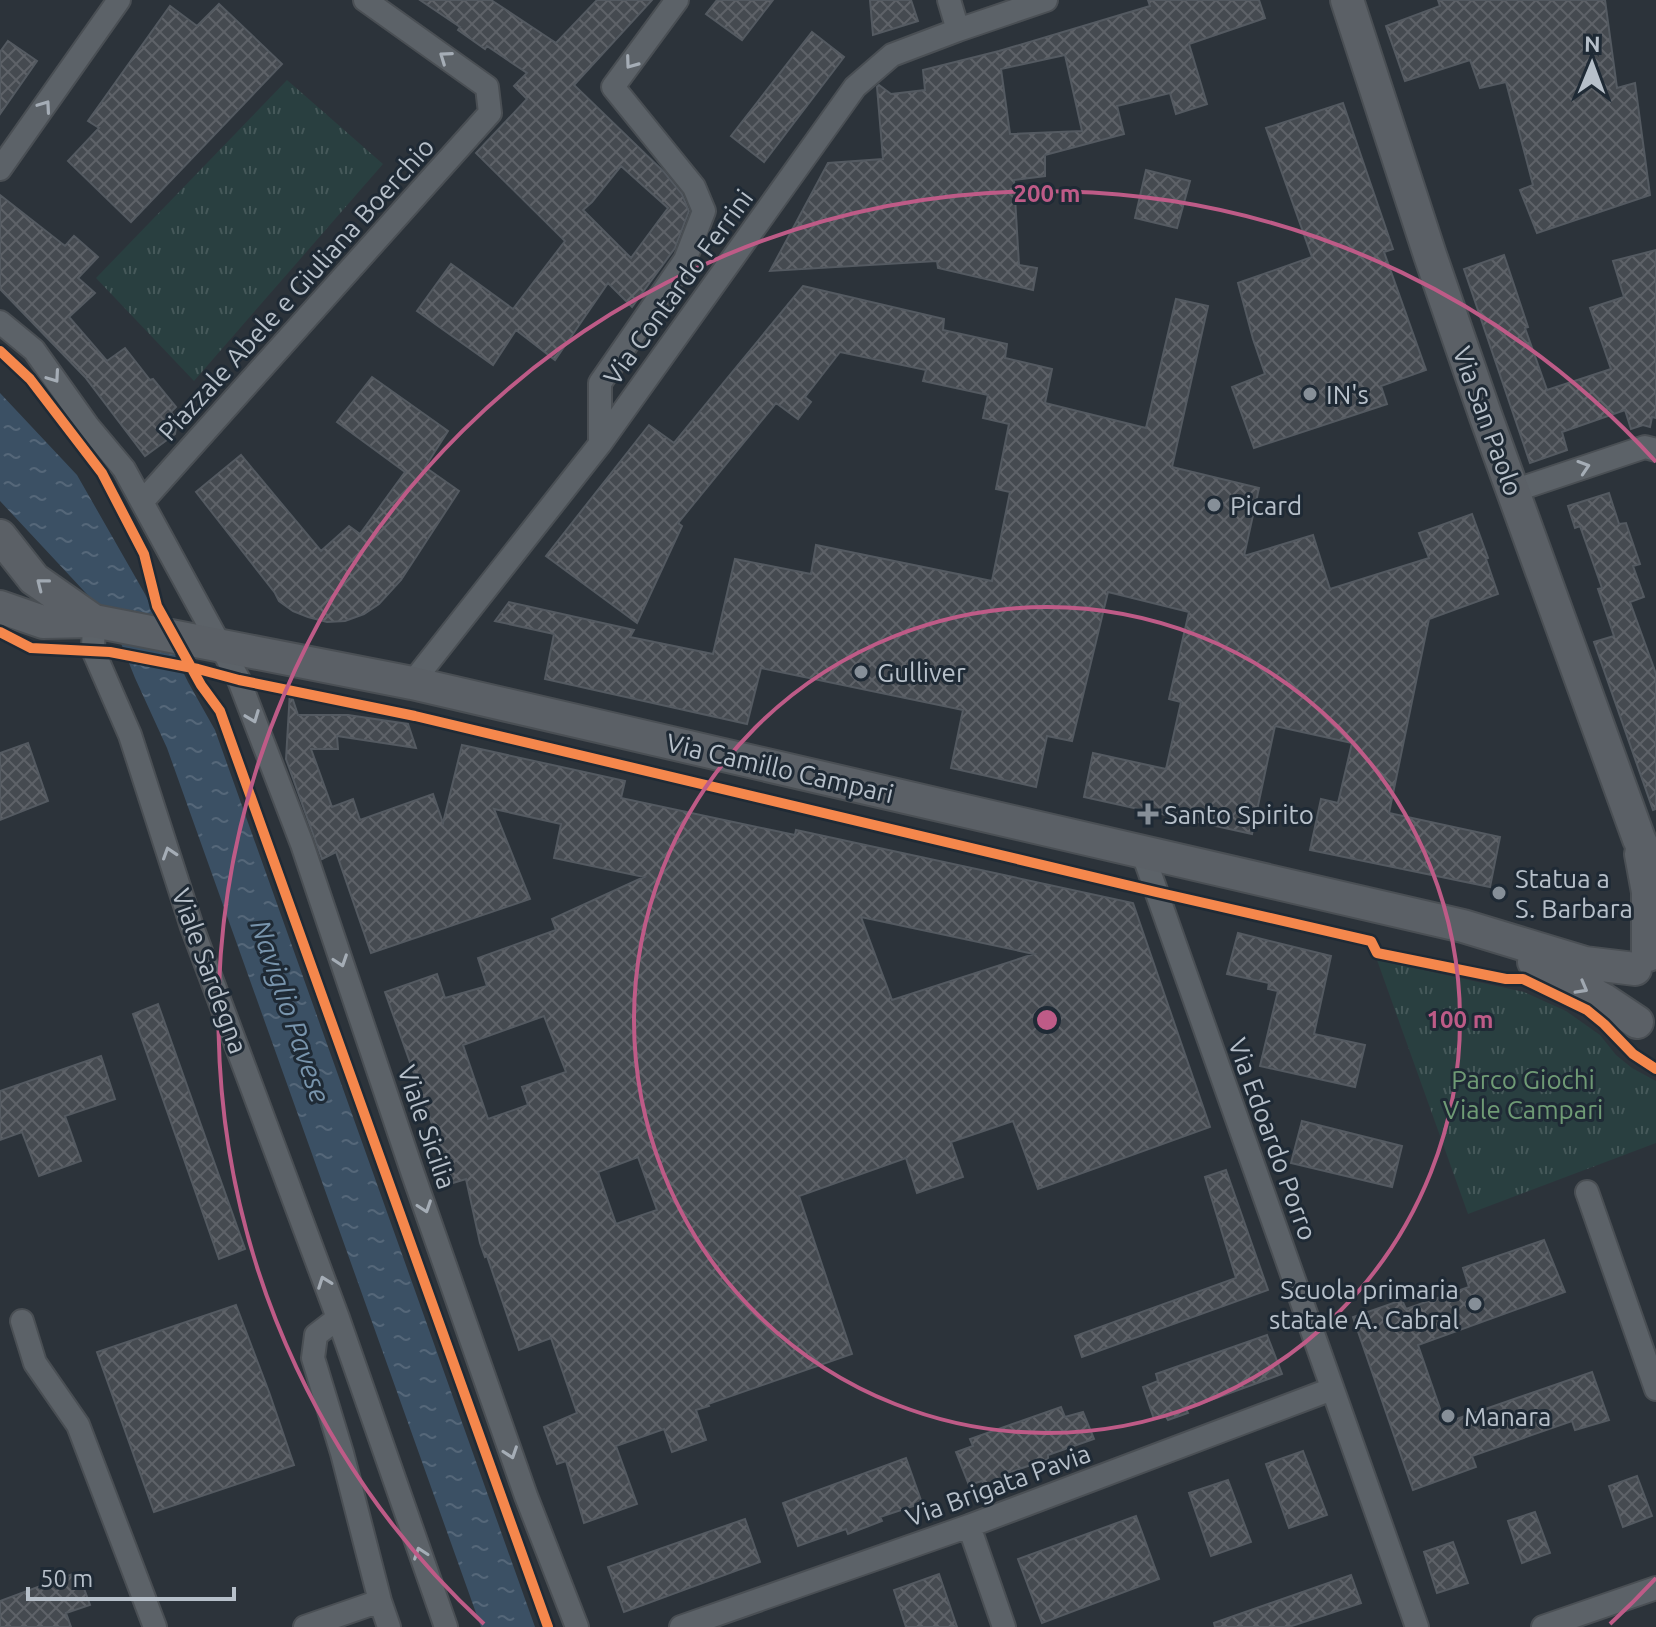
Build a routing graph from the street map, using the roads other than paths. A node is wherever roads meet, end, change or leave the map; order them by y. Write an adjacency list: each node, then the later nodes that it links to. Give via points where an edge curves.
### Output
1 (119, 0): 8 (street, one-way to 1)
2 (365, 0): 13 (street, Piazzale Abele e Giuliana Boerchio, one-way to 2, via 490,113 487,87)
3 (677, 0): 10 (street, one-way to 10, via 613,87 694,187 704,211 685,260 600,383)
4 (949, 0): 7 (street)
5 (1046, 0): 7 (street, Via Contardo Ferrini)
6 (1347, 0): 12 (street, Via San Paolo)
7 (958, 30): 10 (street, Via Contardo Ferrini, via 892,55 855,87)
8 (0, 169)
9 (0, 322): 13 (street, Viale Sicilia, one-way to 13, via 34,350 124,469)
10 (600, 444): 18 (street, Via Contardo Ferrini)
11 (1656, 450): 12 (street, one-way to 11, via 1645,447)
12 (1513, 491): 19 (street, Via San Paolo)
13 (142, 502): 17 (street, Viale Sicilia)
14 (0, 536): 16 (street, one-way to 14, via 34,579)
15 (4, 601): 16 (street, via 43,622)
16 (94, 621): 17 (street, Via Camillo Campari); 26 (street, Viale Sardegna, one-way to 16, via 192,927 130,735 93,650)
17 (220, 646): 18 (street, Via Camillo Campari); 37 (street, Viale Sicilia, one-way to 37, via 239,680 302,844 500,1423)
18 (412, 683): 20 (street, Via Camillo Campari)
19 (1639, 839): 21 (street, Via San Paolo); 23 (street, Via San Paolo, via 1648,892)
20 (1142, 851): 22 (street, Via Camillo Campari); 28 (street, Via Edoardo Porro)
21 (1656, 875)
22 (1463, 926): 23 (street, Via Camillo Campari, via 1585,963); 24 (street, Via Camillo Campari, one-way to 24)
23 (1646, 959): 24 (street, Via San Paolo, via 1629,987 1630,1005)
24 (1647, 1029)
25 (1587, 1192): 29 (street)
26 (338, 1318): 32 (street, via 316,1335 313,1358); 36 (street, Viale Sardegna, one-way to 26)
27 (22, 1321): 33 (street, via 35,1363 78,1425)
28 (1332, 1389): 30 (street, Via Brigata Pavia); 40 (street, Via Edoardo Porro)
29 (1656, 1389)
30 (969, 1526): 38 (street, Via Brigata Pavia); 39 (street)
31 (1656, 1588): 41 (street)
32 (380, 1601): 34 (street); 35 (street)
33 (155, 1627)
34 (305, 1627)
35 (389, 1627)
36 (446, 1627)
37 (577, 1627)
38 (681, 1627)
39 (1004, 1627)
40 (1417, 1627)
41 (1543, 1627)

